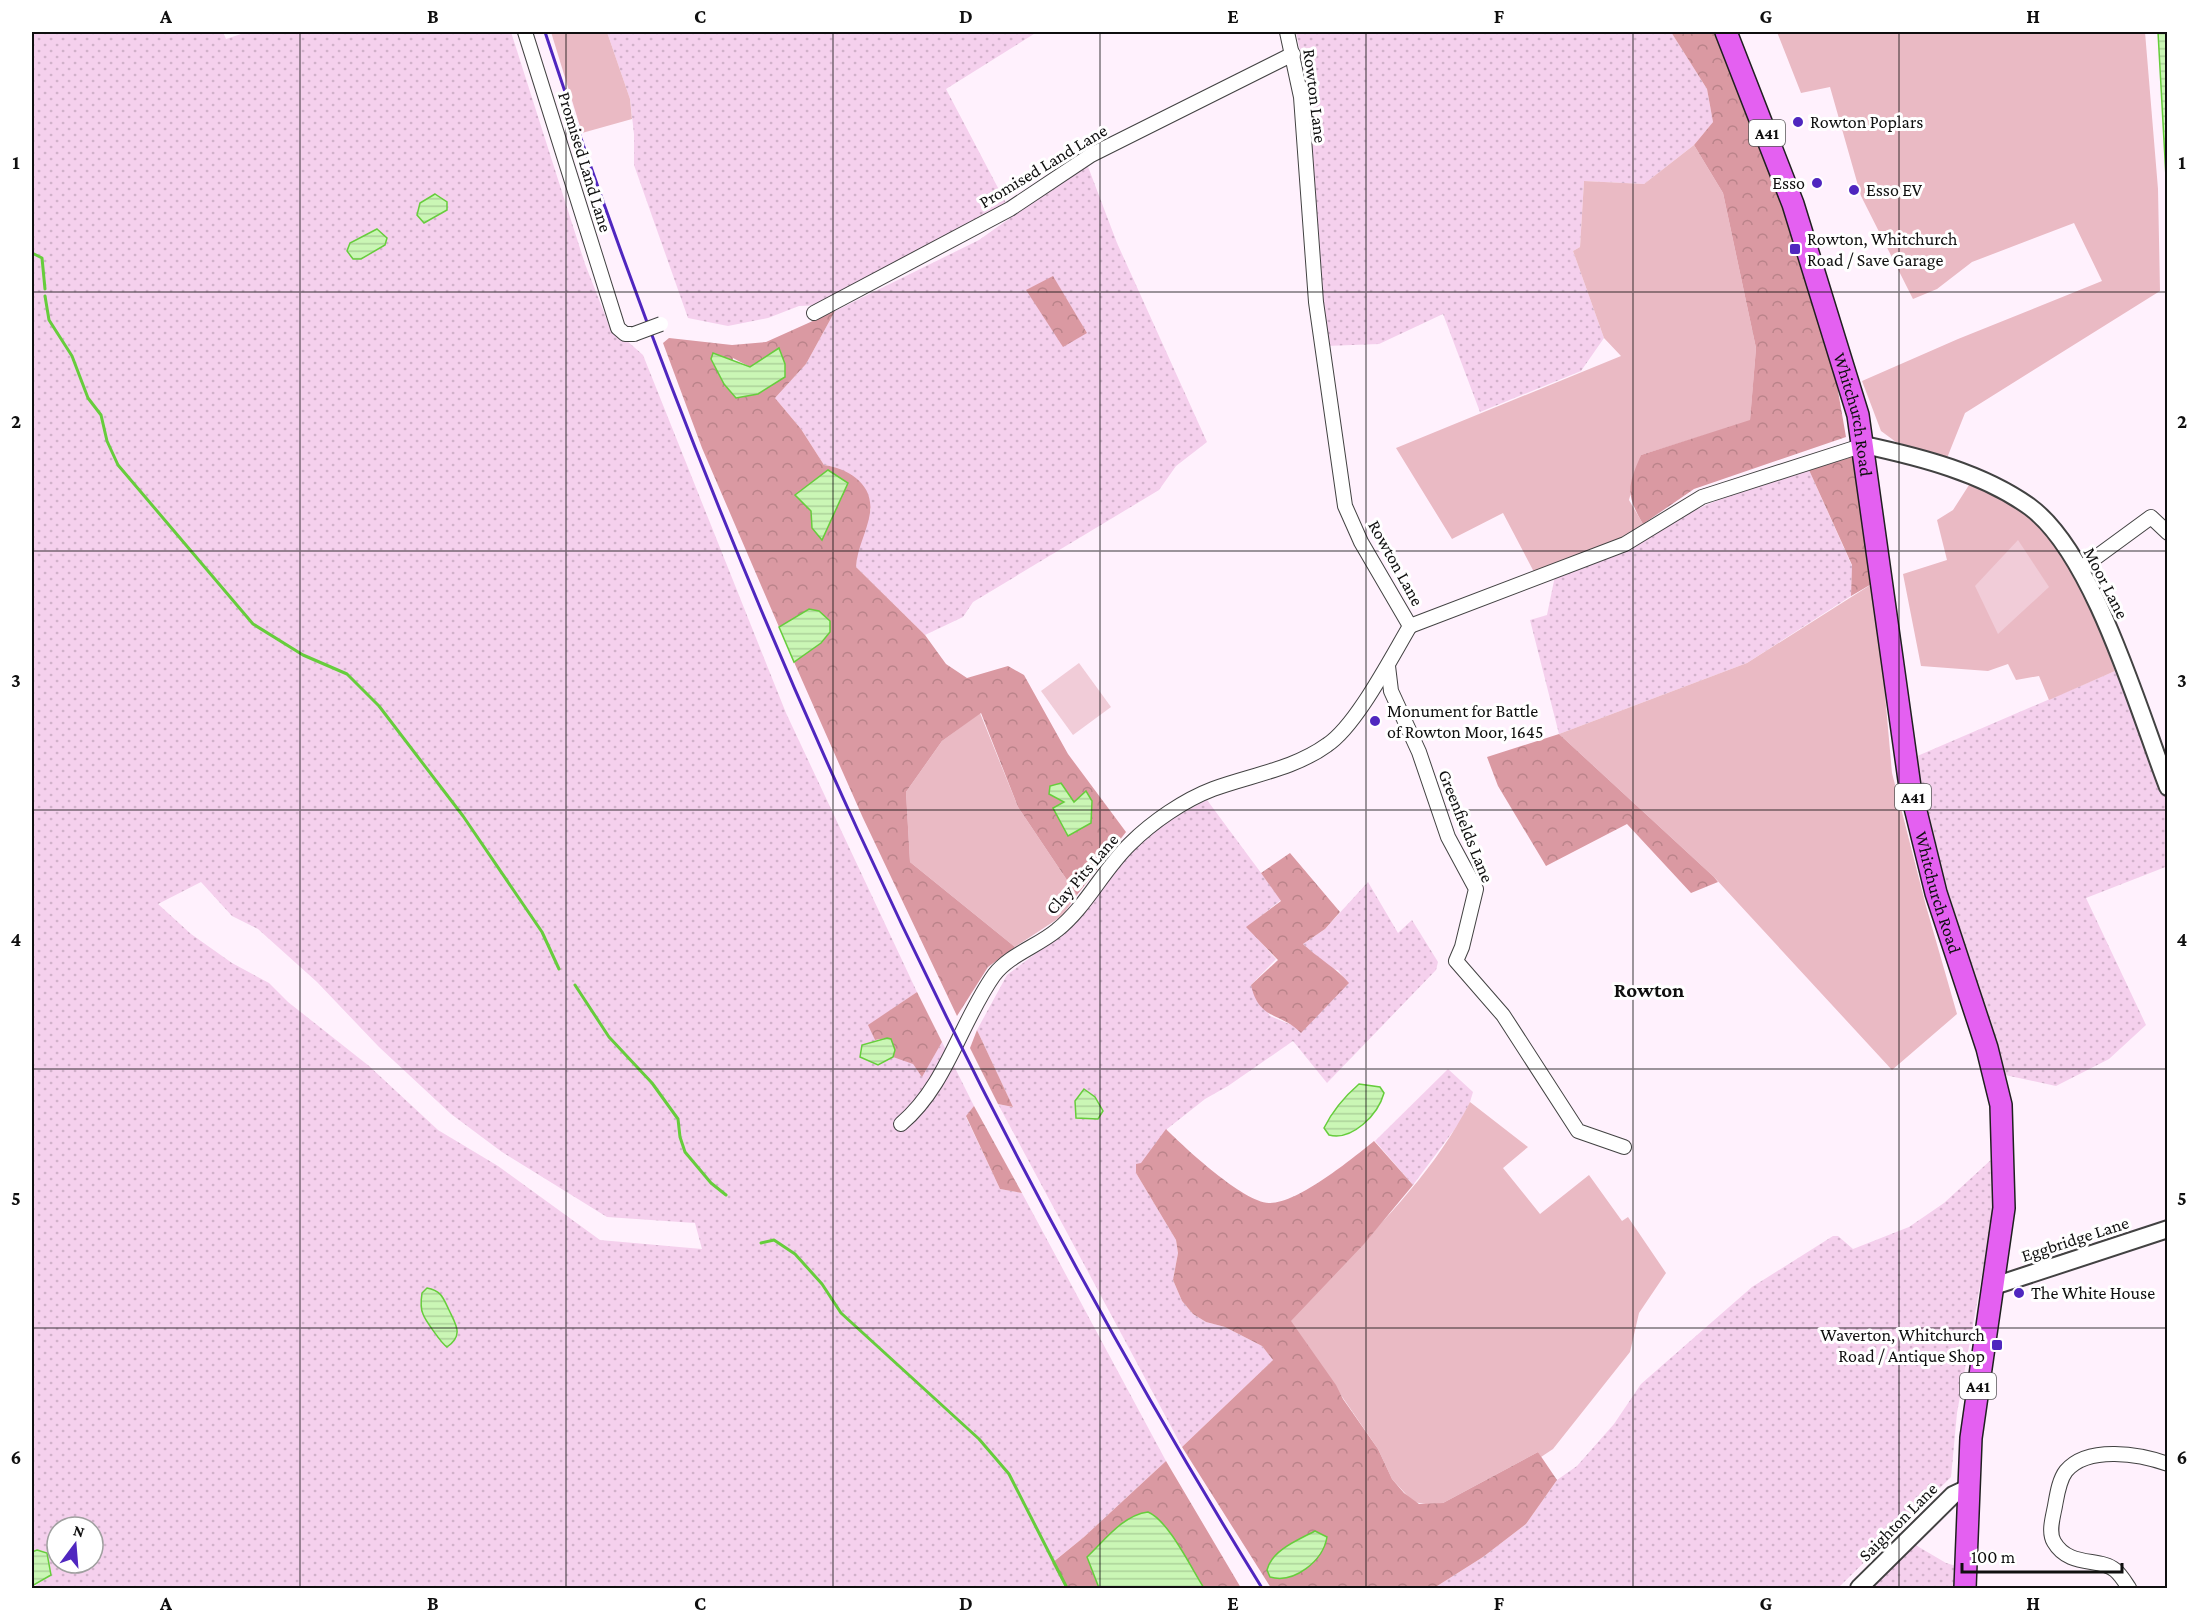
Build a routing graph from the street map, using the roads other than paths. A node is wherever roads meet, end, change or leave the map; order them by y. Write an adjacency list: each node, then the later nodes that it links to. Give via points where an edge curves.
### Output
1 (525, 32): 6 (street, Promised Land Lane, bridge, via 618,328 625,334 634,334)
2 (1287, 32): 4 (street, Rowton Lane)
3 (1726, 32): 7 (highway, Whitchurch Road / A41, via 1793,204 1835,334)
4 (1293, 54): 5 (street, Promised Land Lane, via 1091,155 1010,209); 10 (street, Rowton Lane, via 1301,97 1316,302 1345,506 1361,542)
5 (814, 313)
6 (661, 324)
7 (1864, 445): 9 (street, Moor Lane, via 1934,463 2006,492 2031,508 2051,528); 10 (street, Rowton Lane, via 1702,497 1625,544); 17 (highway, Whitchurch Road / A41, via 1910,787 1936,893 1987,1048 2001,1105 2004,1208)
8 (2168, 532): 9 (street, via 2151,517)
9 (2080, 569): 12 (street, Moor Lane)
10 (1410, 626): 11 (street, Clay Pits Lane)
11 (1388, 666): 14 (street, Clay Pits Lane, via 1348,724 1328,745 1292,763 1211,789 1181,804 1130,844 1058,930 996,973 970,1013 947,1065 917,1111); 15 (street, Greenfields Lane, via 1391,691 1419,752 1448,837 1476,889 1456,961 1503,1015 1578,1131)
12 (2161, 750): 13 (street, Moor Lane)
13 (2168, 787)
14 (901, 1124)
15 (1624, 1147)
16 (2168, 1229): 17 (street, Eggbridge Lane)
17 (1994, 1286): 19 (highway, Whitchurch Road / A41, via 1972,1428)
18 (2168, 1464): 22 (street, via 2147,1457 2110,1455 2083,1459 2066,1471 2058,1487 2051,1523 2053,1541 2066,1556 2114,1568)
19 (1968, 1488): 20 (street, Saighton Lane, via 1953,1495); 21 (highway, Whitchurch Road / A41)
20 (1859, 1588)
21 (1965, 1588)
22 (2129, 1588)

